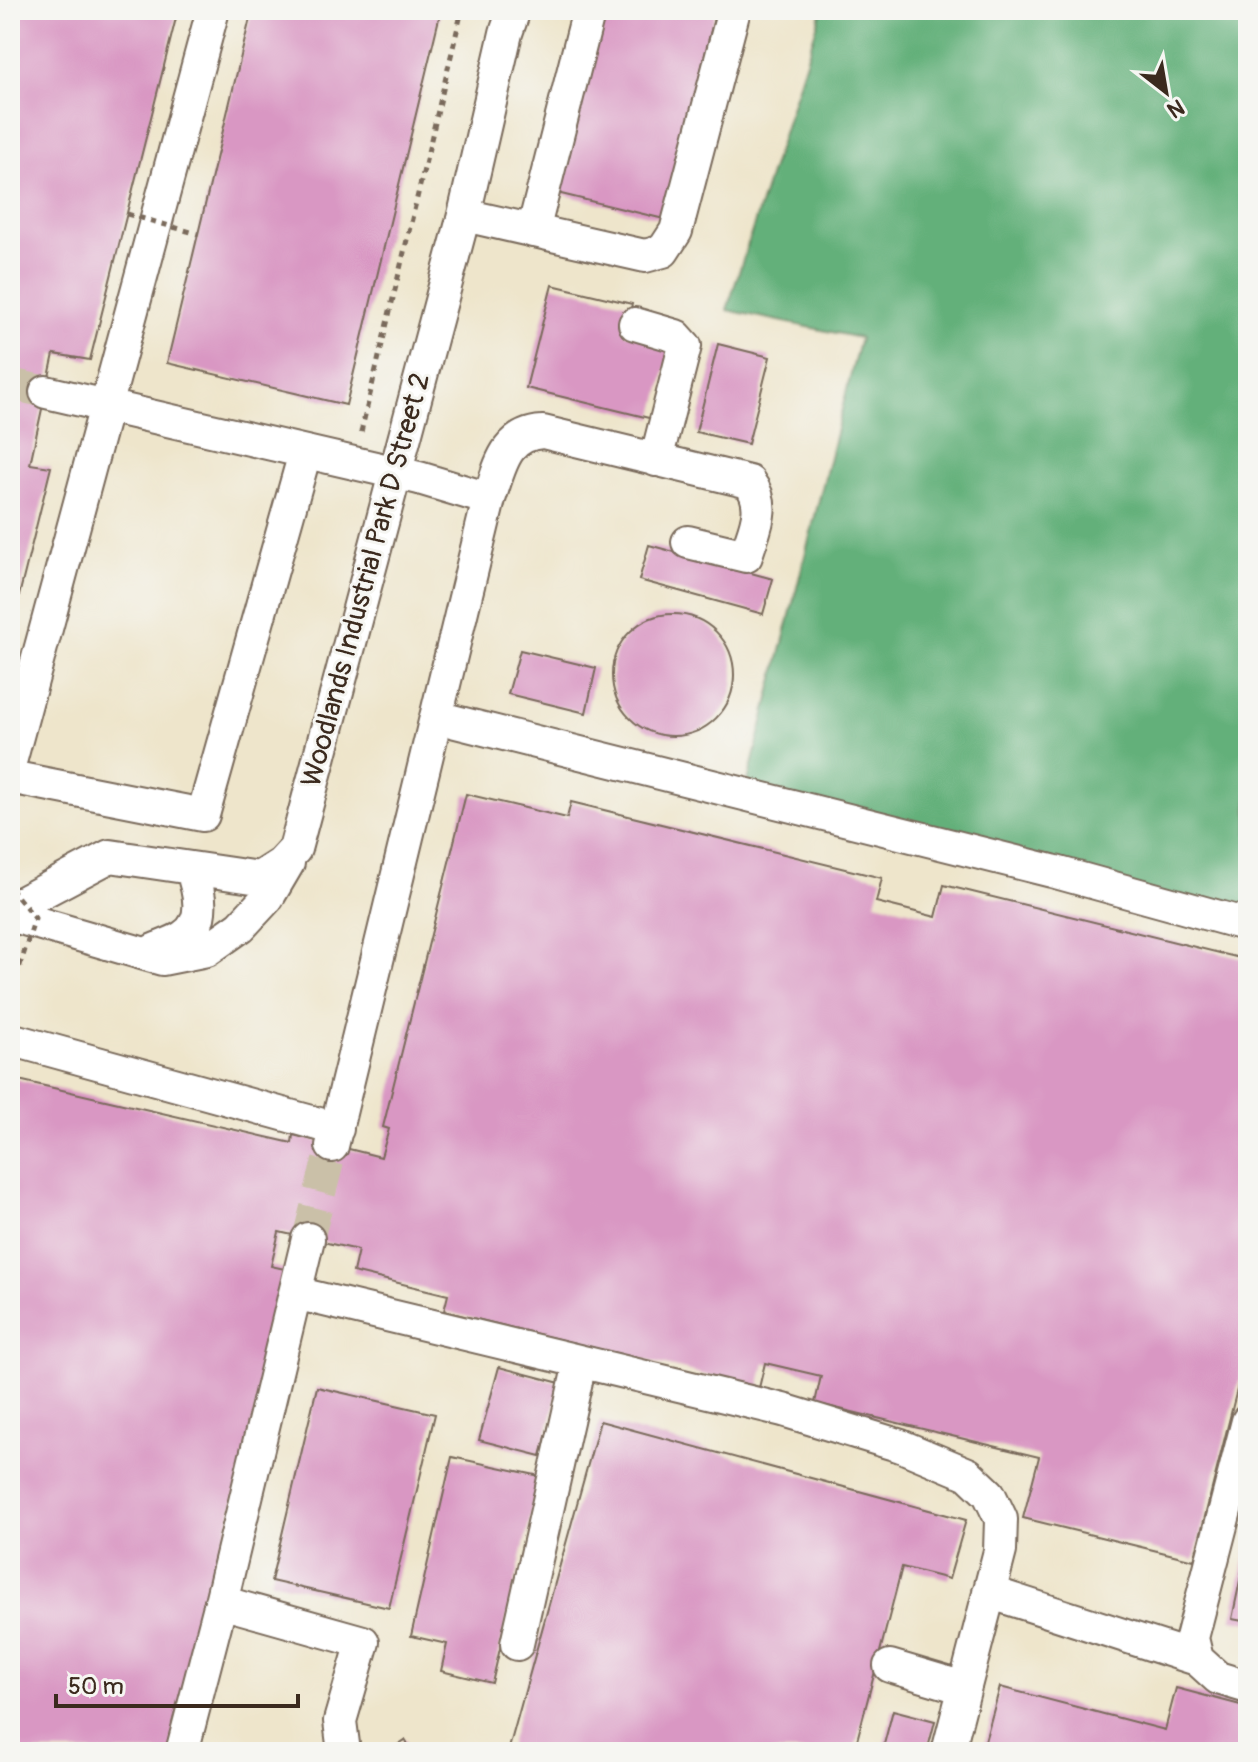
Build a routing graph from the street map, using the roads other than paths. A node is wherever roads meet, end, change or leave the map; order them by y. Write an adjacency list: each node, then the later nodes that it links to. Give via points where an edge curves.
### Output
1 (213, 10): 9 (street)
2 (514, 10): 5 (street, Woodlands Industrial Park D Street 2)
3 (589, 10): 6 (street)
4 (734, 10): 6 (street, via 676,231 663,251 645,256)
5 (464, 215): 6 (street); 12 (street, Woodlands Industrial Park D Street 2)
6 (533, 231)
7 (635, 324): 11 (street, via 676,336 685,346)
8 (46, 392): 9 (street)
9 (105, 406): 10 (street); 16 (street)
10 (305, 453): 12 (street); 17 (street, via 203,815)
11 (656, 460): 13 (street, via 529,433 506,453); 14 (street, via 749,482 757,492 761,507 746,556)
12 (394, 473): 13 (street); 18 (street, Woodlands Industrial Park D Street 2)
13 (489, 499): 15 (street)
14 (688, 542)
15 (436, 717): 21 (street); 23 (street, via 334,1137)
16 (10, 762)
17 (10, 777)
18 (295, 849): 19 (street, via 259,878); 22 (street, Woodlands Industrial Park D Street 2, via 268,897 241,926 207,950 162,959)
19 (191, 868): 20 (street, via 110,856); 22 (street, via 200,890 199,915 186,936)
20 (10, 912): 22 (street, Woodlands Industrial Park D Street 2)
21 (1248, 925)
22 (145, 954)
23 (10, 1039)
24 (308, 1239): 25 (street)
25 (295, 1293): 26 (street); 29 (street)
26 (580, 1363): 28 (street, via 783,1410 901,1446 968,1474 989,1494 1001,1519 1000,1551); 30 (street)
27 (1248, 1421): 31 (street, via 1192,1638)
28 (989, 1592): 31 (street); 34 (street)
29 (221, 1602): 35 (street); 36 (street, via 363,1642 340,1721)
30 (517, 1644)
31 (1197, 1659): 33 (street, via 1218,1678)
32 (890, 1666): 34 (street)
33 (1248, 1687)
34 (964, 1688): 37 (street)
35 (182, 1752)
36 (344, 1752)
37 (948, 1752)

